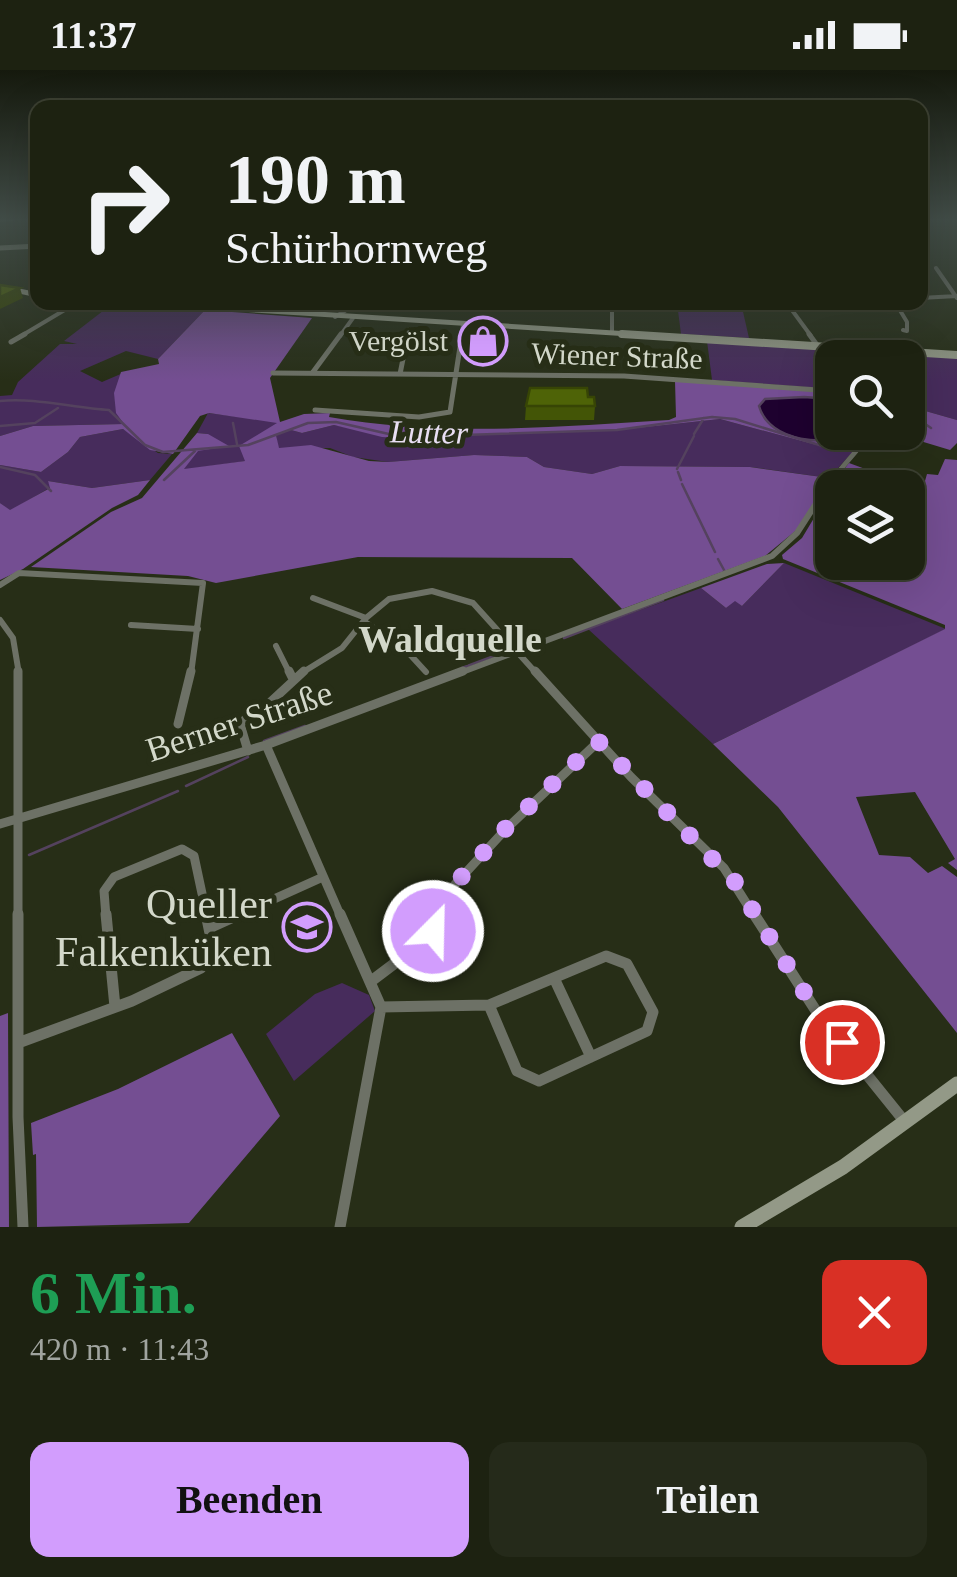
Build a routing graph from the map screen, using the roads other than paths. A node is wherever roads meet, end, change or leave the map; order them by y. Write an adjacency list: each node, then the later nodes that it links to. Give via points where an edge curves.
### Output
1 (940, 273): 4 (street)
2 (0, 287): 3 (main road)
3 (30, 293)
4 (957, 297): 5 (street)
5 (928, 298)
6 (65, 310): 19 (street)
7 (233, 310): 12 (main road)
8 (346, 310): 13 (street)
9 (612, 310): 18 (street)
10 (792, 310): 20 (street)
11 (900, 310): 17 (street)
12 (259, 312): 13 (main road)
13 (335, 317): 14 (main road)
14 (353, 318): 15 (main road); 25 (street)
15 (464, 325): 18 (main road); 27 (street)
16 (409, 329): 26 (street)
17 (904, 330)
18 (612, 333): 21 (main road)
19 (12, 342)
20 (815, 342)
21 (815, 345)
22 (925, 355): 23 (main road)
23 (957, 355)
24 (273, 372): 25 (street, Wiener Straße)
25 (313, 372): 26 (street, Wiener Straße)
26 (400, 374): 27 (street, Wiener Straße)
27 (455, 375): 28 (street, Wiener Straße, via 624,376); 29 (street, via 452,410 440,416)
28 (815, 390)
29 (315, 410)
30 (856, 450): 38 (street, Berner Straße, via 803,529 772,556)
31 (0, 585): 36 (street, via 19,574 204,583)
32 (313, 598): 34 (street)
33 (0, 620): 47 (street, via 18,657)
34 (366, 620): 38 (street, via 409,593 451,592 480,610); 39 (street); 40 (street, via 332,656)
35 (132, 625): 36 (street)
36 (198, 628): 43 (street)
37 (276, 646): 40 (street)
38 (516, 652): 44 (street); 45 (street, Berner Straße)
39 (426, 672)
40 (292, 679): 41 (street)
41 (264, 708)
42 (252, 713): 46 (street, via 240,724)
43 (178, 724)
44 (598, 741): 52 (street, via 435,906 431,936); 59 (street, via 735,882 818,1014)
45 (266, 745): 46 (street, Berner Straße); 49 (street)
46 (248, 751): 47 (street, Berner Straße)
47 (19, 816): 48 (street, Berner Straße); 56 (street)
48 (0, 824)
49 (323, 877): 50 (street); 52 (street)
50 (208, 928): 54 (street, via 213,948 201,968); 54 (street, via 188,852 114,877 104,891)
51 (554, 978): 53 (street); 57 (street); 57 (street, via 606,956 627,964 653,1012 647,1031)
52 (370, 982): 55 (street)
53 (489, 1005): 55 (street); 57 (street, via 516,1072 538,1081)
54 (115, 1007): 56 (street)
55 (381, 1008): 61 (street)
56 (18, 1043): 60 (street)
57 (591, 1057)
58 (957, 1084): 59 (main road)
59 (906, 1122): 62 (main road)
60 (23, 1227)
61 (340, 1227)
62 (742, 1227)

